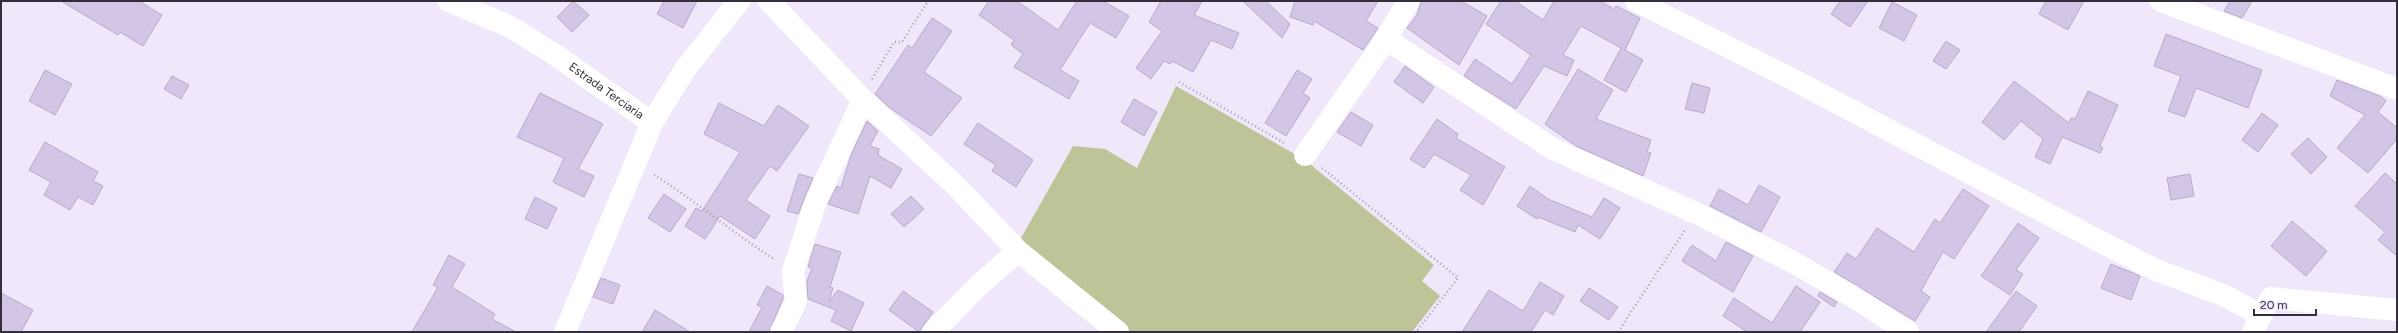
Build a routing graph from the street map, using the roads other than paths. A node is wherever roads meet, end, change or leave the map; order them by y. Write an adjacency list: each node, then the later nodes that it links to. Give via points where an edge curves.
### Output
1 (449, 1): 10 (street, Estrada Terciaria, via 509,26 557,56)
2 (739, 1): 10 (street, Estrada Terciaria, via 686,68)
3 (769, 1): 9 (street)
4 (1409, 1): 7 (street)
5 (1636, 1): 14 (street, via 1790,78 2156,270 2223,295)
6 (2161, 1): 8 (street)
7 (1386, 39): 11 (street); 19 (street, via 1553,149 1696,213 1789,260)
8 (2397, 89)
9 (863, 100): 12 (street, via 955,185); 16 (street, via 816,201 793,271 796,301)
10 (652, 123): 15 (street)
11 (1305, 155)
12 (1018, 251): 17 (street, via 977,287); 18 (street)
13 (2397, 310): 14 (street, via 2271,298)
14 (2257, 323)
15 (565, 332)
16 (781, 332)
17 (933, 332)
18 (1118, 332)
19 (1908, 332)

